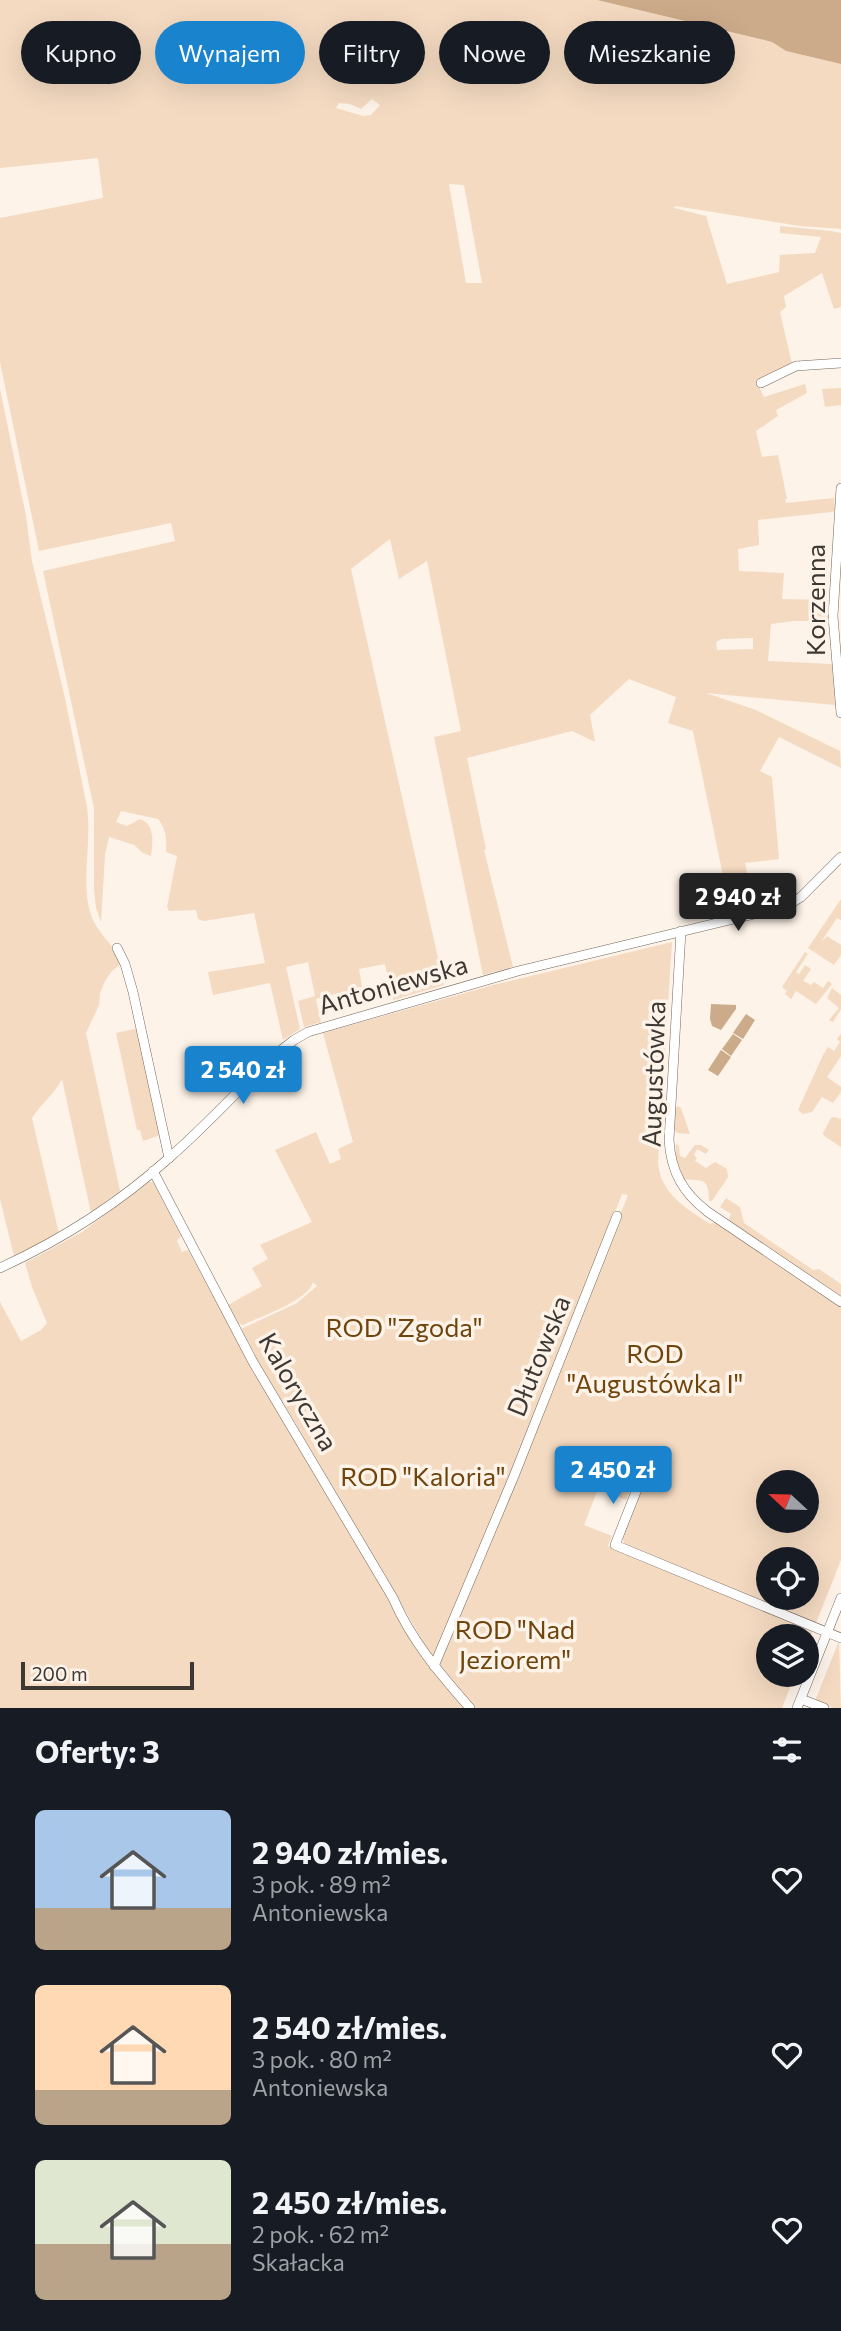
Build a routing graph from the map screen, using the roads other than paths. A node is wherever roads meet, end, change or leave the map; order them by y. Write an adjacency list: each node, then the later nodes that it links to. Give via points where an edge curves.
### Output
1 (841, 363): 2 (street, via 796,366)
2 (761, 383)
3 (841, 488): 4 (street, Korzenna, via 833,616)
4 (841, 713)
5 (841, 857): 6 (street, Antoniewska, via 787,906)
6 (681, 931): 8 (street, Antoniewska, via 518,971 308,1032 282,1049); 12 (street, Augustówka, via 669,1140 677,1177 703,1209)
7 (117, 948): 8 (street, via 133,992)
8 (169, 1158): 9 (street, Antoniewska)
9 (153, 1171): 11 (street, Antoniewska, via 79,1227); 17 (street, Kaloryczna, via 253,1362 410,1634)
10 (617, 1216): 17 (street, Dłutowska)
11 (0, 1268)
12 (841, 1302)
13 (642, 1474): 15 (street, via 615,1544)
14 (841, 1598): 15 (street)
15 (827, 1632): 16 (street); 18 (street)
16 (841, 1638)
17 (434, 1667): 19 (street, Kaloryczna)
18 (799, 1703): 20 (street)
19 (470, 1708)
20 (824, 1708)

